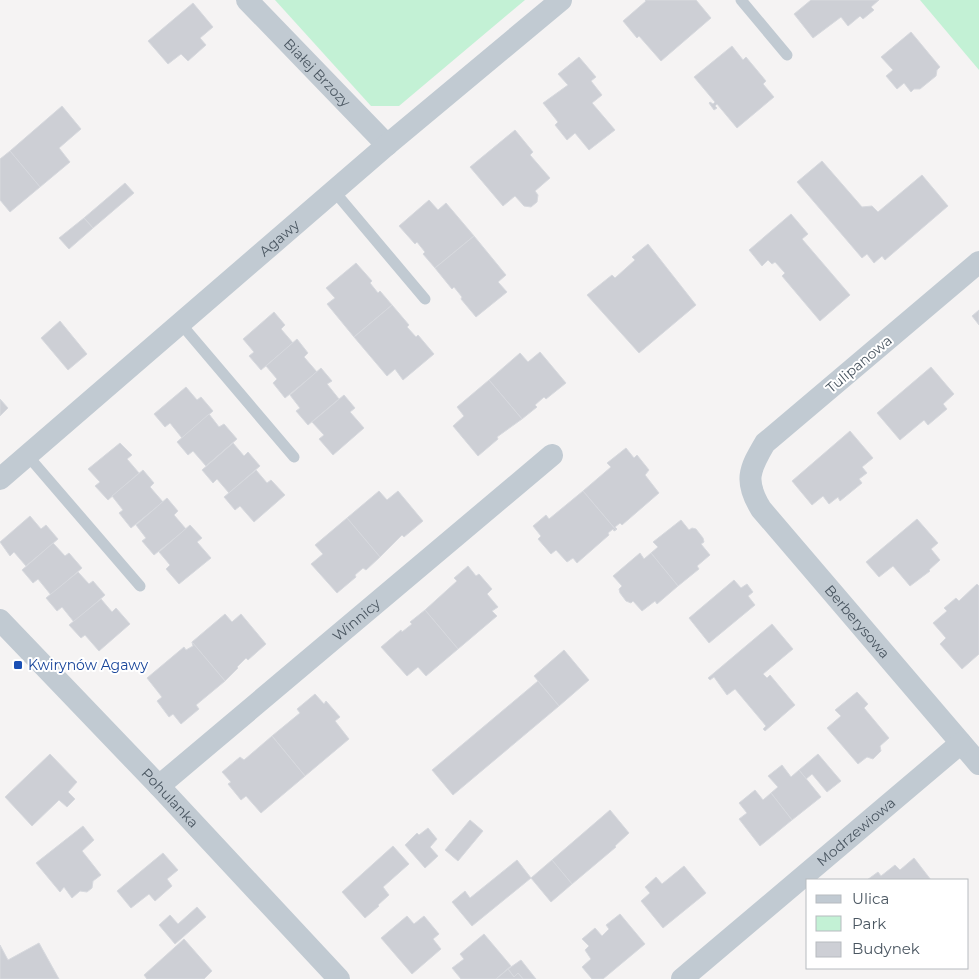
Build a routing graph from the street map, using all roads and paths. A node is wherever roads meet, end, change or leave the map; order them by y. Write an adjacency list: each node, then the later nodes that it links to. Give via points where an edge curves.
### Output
1 (248, 0): 5 (street, Białej Brzozy)
2 (561, 0): 5 (street, Agawy)
3 (741, 0): 4 (lane)
4 (787, 55)
5 (388, 145): 6 (street, Agawy)
6 (334, 191): 8 (lane); 9 (street, Agawy)
7 (979, 262): 13 (street, Tulipanowa, via 765,443)
8 (424, 299)
9 (181, 324): 11 (street, Agawy); 12 (lane)
10 (552, 455): 19 (street, Winnicy)
11 (28, 456): 14 (street, Agawy); 15 (lane)
12 (294, 458)
13 (750, 474): 17 (street, Berberysowa, via 752,494 761,509)
14 (0, 479)
15 (140, 586)
16 (0, 620): 19 (street, Pohulanka)
17 (961, 742): 18 (street, Berberysowa); 21 (street, Modrzewiowa)
18 (979, 764)
19 (159, 786): 20 (street, Pohulanka)
20 (339, 979)
21 (682, 979)

